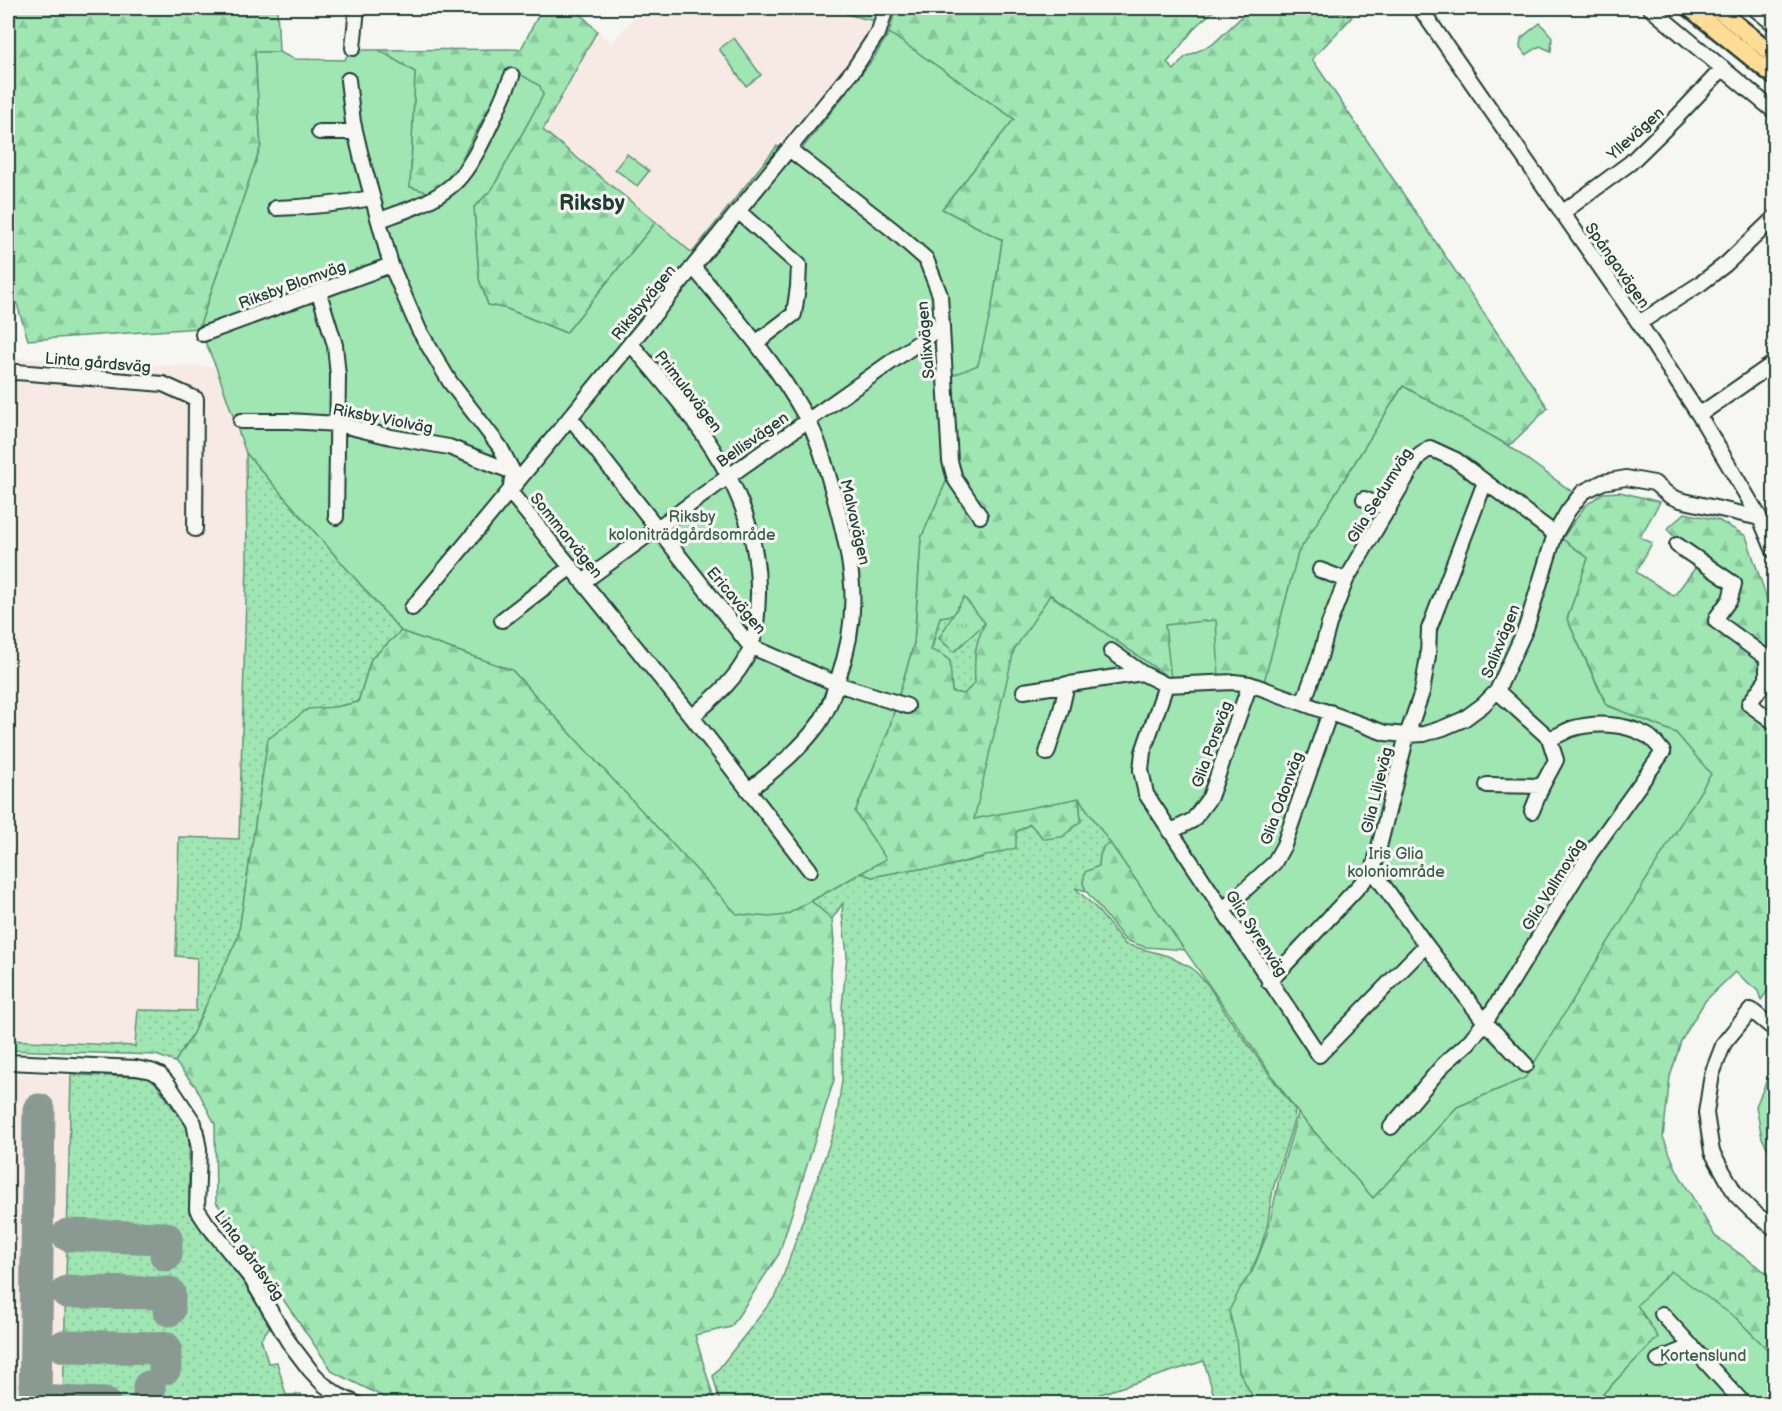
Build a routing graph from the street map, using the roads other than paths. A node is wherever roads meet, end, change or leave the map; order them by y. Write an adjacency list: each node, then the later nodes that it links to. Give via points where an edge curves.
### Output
1 (357, 8): 9 (street)
2 (886, 8): 18 (street, Riksbyvägen, via 879,31 860,59)
3 (1420, 8): 22 (street, Spångavägen)
4 (1650, 8): 11 (street)
5 (1690, 8): 13 (main road)
6 (1716, 8): 10 (main road)
7 (1754, 8): 8 (street)
8 (1774, 24)
9 (353, 48)
10 (1774, 55)
11 (1723, 68): 15 (street); 22 (street, Yllevägen, via 1630,163)
12 (512, 76): 24 (street, via 466,171 433,199)
13 (1774, 76)
14 (348, 80): 17 (street)
15 (1774, 111)
16 (319, 132): 17 (street)
17 (355, 132): 19 (street)
18 (789, 149): 21 (street, Riksbyvägen); 29 (street, Salixvägen, via 926,259 939,295)
19 (372, 198): 20 (street, via 319,206); 24 (street)
20 (276, 207)
21 (738, 211): 26 (street, Riksbyvägen); 31 (street, via 799,266 794,314)
22 (1562, 213): 28 (street, Spångavägen)
23 (1774, 218): 28 (street, via 1726,264)
24 (380, 220): 25 (street)
25 (391, 265): 27 (street, Riksby Blomväg); 40 (street, via 418,330 450,382 500,447)
26 (693, 267): 31 (street, Malvavägen); 32 (street, Riksbyvägen)
27 (319, 293): 30 (street, Riksby Blomväg); 39 (street, via 335,345)
28 (1638, 324): 35 (street, Spångavägen)
29 (942, 326): 37 (street, Bellisvägen); 46 (street, Salixvägen, via 950,461 955,479)
30 (203, 334)
31 (757, 342): 37 (street, Malvavägen)
32 (631, 344): 36 (street, Riksbyvägen); 41 (street, Primulavägen, via 693,420)
33 (1774, 363): 35 (street)
34 (8, 373): 50 (street, Linta gårdsväg, via 163,384 196,399)
35 (1700, 415): 48 (street, Spångavägen)
36 (570, 417): 43 (street, Riksbyvägen); 49 (street, Ericavägen)
37 (808, 420): 41 (street, Bellisvägen); 63 (street, Malvavägen, via 818,441 851,569 852,617)
38 (242, 422): 39 (street, Riksby Violväg)
39 (338, 424): 40 (street, Riksby Violväg, via 449,447); 47 (street)
40 (513, 472): 43 (street, Sommarvägen)
41 (729, 476): 49 (street, Bellisvägen); 60 (street, Primulavägen, via 755,548 757,626)
42 (1485, 482): 45 (street, Glia Sedumväg, via 1456,460 1430,448 1419,456); 51 (street, Glia Sedumväg); 74 (street, Glia Liljeväg, via 1429,628 1422,692)
43 (510, 492): 54 (street, Sommarvägen); 58 (street, Riksbyvägen)
44 (1364, 499): 45 (street)
45 (1389, 509): 56 (street, Glia Sedumväg)
46 (980, 516)
47 (336, 517)
48 (1760, 518): 51 (street, Salixvägen, via 1680,500 1654,483 1626,478 1603,482 1583,492); 53 (street, Spångavägen)
49 (657, 528): 57 (street, Bellisvägen); 60 (street, Ericavägen)
50 (195, 530)
51 (1555, 534): 68 (street, Salixvägen, via 1526,628)
52 (1677, 545): 73 (street, via 1734,584 1716,621 1767,658 1767,679 1749,704)
53 (1774, 551)
54 (571, 567): 57 (street, Sommarvägen); 59 (street)
55 (1320, 570): 56 (street)
56 (1346, 580): 69 (street, Glia Sedumväg)
57 (583, 582): 72 (street, Sommarvägen)
58 (412, 608)
59 (502, 620)
60 (750, 646): 63 (street, Ericavägen); 72 (street, Primulavägen, via 728,684)
61 (1110, 651): 62 (street, Salixvägen)
62 (1142, 673): 64 (street); 66 (street, Salixvägen)
63 (837, 684): 70 (street, Ericavägen); 79 (street, Malvavägen, via 830,704 807,739)
64 (1067, 684): 67 (street); 76 (street)
65 (1250, 684): 66 (street, Salixvägen); 69 (street, Salixvägen); 81 (street, Glia Porsväg, via 1210,797 1193,820)
66 (1166, 685): 81 (street, Glia Syrenväg, via 1143,752 1141,770 1146,794)
67 (1024, 691)
68 (1497, 691): 74 (street, Salixvägen, via 1464,719 1424,734); 75 (street)
69 (1303, 703): 71 (street, Salixvägen)
70 (907, 706)
71 (1330, 712): 74 (street, Salixvägen, via 1385,733); 84 (street, Glia Odonväg, via 1284,845 1274,863)
72 (692, 717): 79 (street, Sommarvägen)
73 (1774, 722)
74 (1407, 735): 83 (street, Glia Liljeväg)
75 (1549, 738): 78 (street, via 1556,760); 87 (street, Glia Vallmoväg, via 1599,724 1624,727 1648,735 1663,752 1590,854)
76 (1047, 753)
77 (1487, 785): 78 (street)
78 (1542, 786): 80 (street)
79 (749, 790): 82 (street, Sommarvägen)
80 (1532, 811)
81 (1170, 832): 84 (street, Glia Syrenväg)
82 (810, 870)
83 (1373, 871): 85 (street); 86 (street)
84 (1223, 910): 86 (street, Glia Syrenväg)
85 (1426, 945): 86 (street, Glia Syrenväg, via 1319,1055); 87 (street)
86 (1269, 982)
87 (1485, 1022): 90 (street); 91 (street, Glia Vallmoväg)
88 (1774, 1029): 92 (street, via 1751,1010 1724,1043 1706,1113 1712,1152 1736,1195)
89 (8, 1062): 96 (street, Linta gårdsväg, via 136,1068 160,1076 194,1123 199,1149 197,1209 250,1278 310,1370 338,1395)
90 (1526, 1065)
91 (1391, 1127)
92 (1774, 1227)
93 (1662, 1314): 94 (street)
94 (1692, 1346): 95 (street); 97 (street)
95 (1658, 1360)
96 (357, 1404)
97 (1744, 1404)

